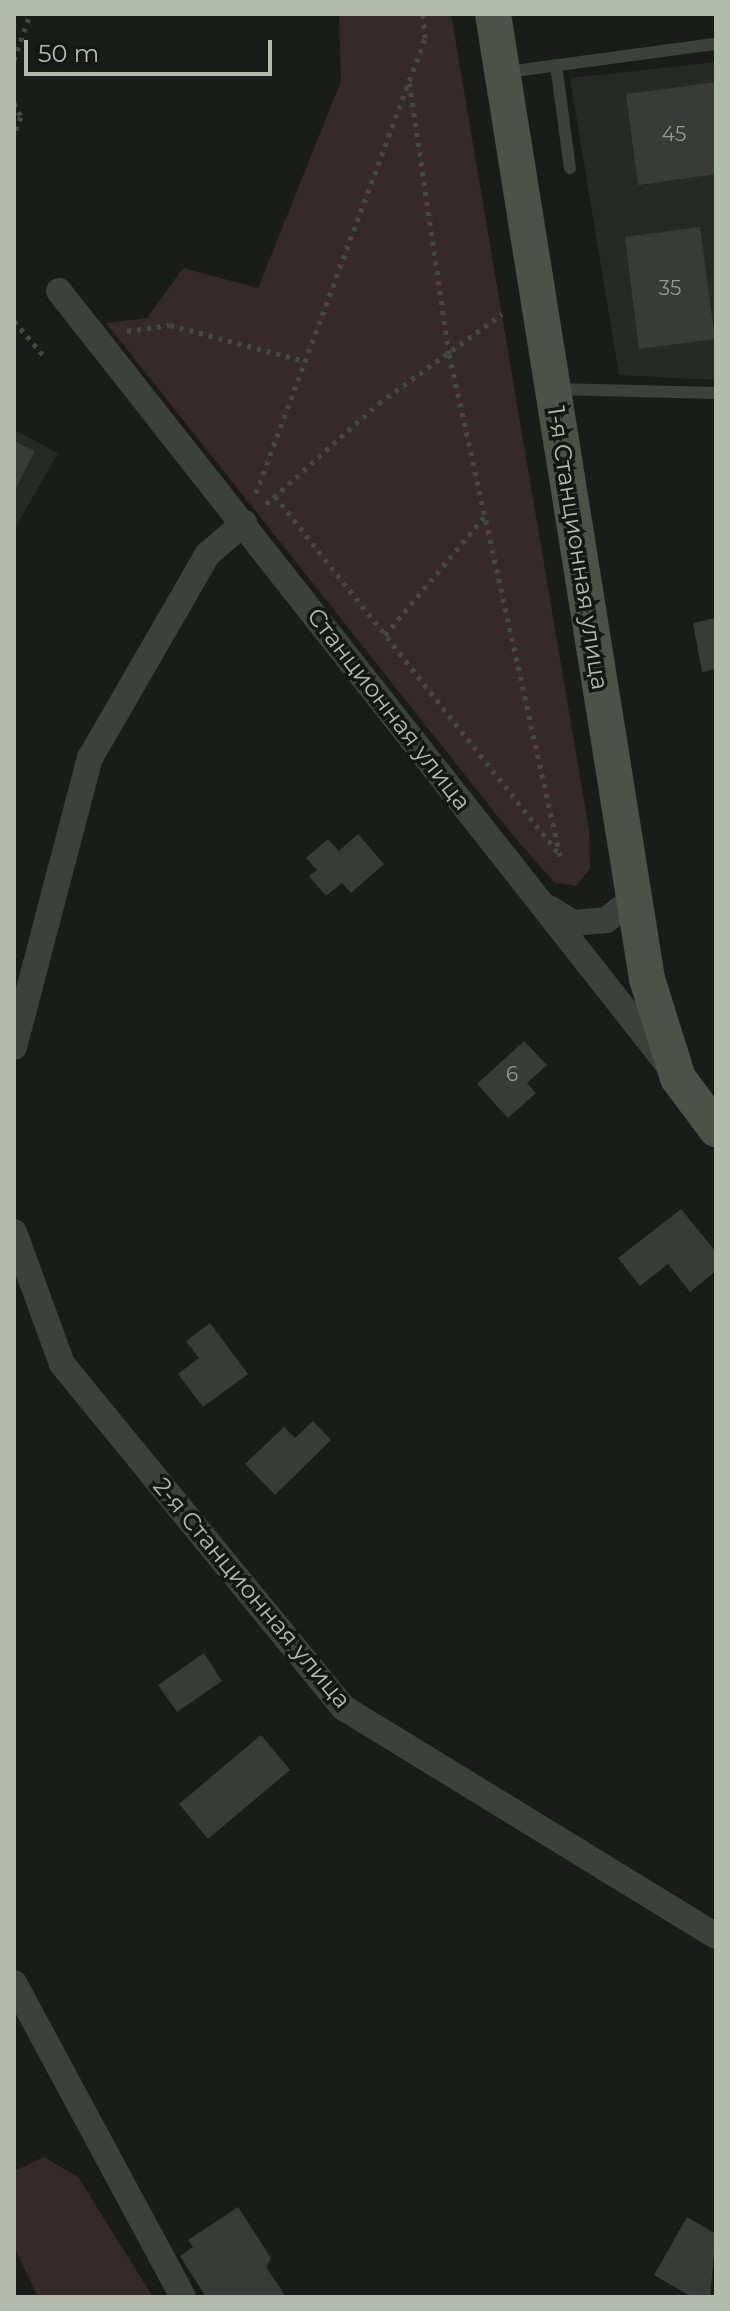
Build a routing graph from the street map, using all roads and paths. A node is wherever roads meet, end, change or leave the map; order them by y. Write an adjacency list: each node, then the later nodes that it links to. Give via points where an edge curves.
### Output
1 (30, 14): 5 (path)
2 (423, 14): 8 (path, via 425,38)
3 (493, 14): 7 (main road, 1-я Станционная улица)
4 (714, 44): 6 (lane)
5 (14, 60)
6 (556, 65): 7 (lane); 11 (lane)
7 (503, 73): 19 (main road, 1-я Станционная улица)
8 (409, 80): 16 (path); 18 (path)
9 (14, 103): 10 (path, via 21,117)
10 (14, 133)
11 (570, 168)
12 (59, 291): 23 (street, Станционная улица)
13 (502, 314): 16 (path)
14 (14, 321): 17 (path)
15 (114, 333): 18 (path, via 170,325)
16 (449, 354): 21 (path, via 379,403); 22 (path)
17 (45, 357)
18 (304, 361): 23 (path)
19 (553, 389): 20 (lane); 25 (main road, 1-я Станционная улица)
20 (716, 393)
21 (275, 496): 23 (path); 24 (path)
22 (484, 517): 24 (path); 24 (path, via 560,856)
23 (244, 523): 26 (street, Станционная улица); 27 (street, via 208,554 90,758)
24 (385, 635)
25 (634, 899): 26 (street, via 606,920 573,923); 28 (main road, 1-я Станционная улица, via 658,1021)
26 (542, 904): 28 (street, Станционная улица)
27 (14, 1047)
28 (678, 1078): 29 (main road, Станционная улица)
29 (716, 1129)
30 (14, 1232): 31 (street, 2-я Станционная улица, via 62,1364 344,1708)
31 (716, 1936)
32 (14, 1983): 33 (street)
33 (183, 2297)

